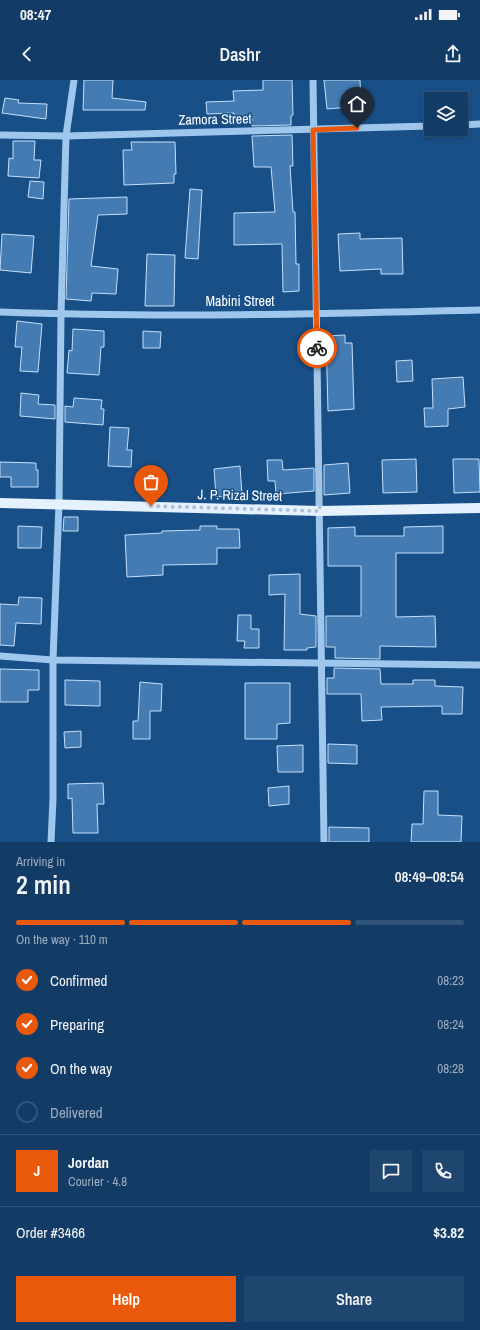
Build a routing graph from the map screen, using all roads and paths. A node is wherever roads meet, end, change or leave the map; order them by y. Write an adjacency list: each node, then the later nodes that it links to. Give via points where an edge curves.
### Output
1 (74, 80): 8 (street)
2 (313, 80): 6 (street)
3 (480, 124): 4 (street)
4 (468, 125)
5 (424, 126): 6 (street, Zamora Street)
6 (313, 130): 8 (street, Zamora Street); 11 (street)
7 (0, 135): 8 (street, Zamora Street)
8 (66, 136): 12 (street)
9 (480, 310): 11 (street, Mabini Street)
10 (0, 312): 12 (street, Mabini Street)
11 (316, 314): 12 (street, Mabini Street); 16 (street)
12 (61, 315): 14 (street)
13 (0, 503): 14 (main road, J. P. Rizal Street)
14 (59, 504): 16 (main road, J. P. Rizal Street); 18 (street)
15 (480, 508): 16 (main road, J. P. Rizal Street)
16 (320, 511): 19 (street)
17 (0, 656): 18 (street)
18 (53, 660): 19 (street); 21 (street)
19 (322, 662): 20 (street); 22 (street)
20 (480, 665)
21 (51, 842)
22 (324, 842)

